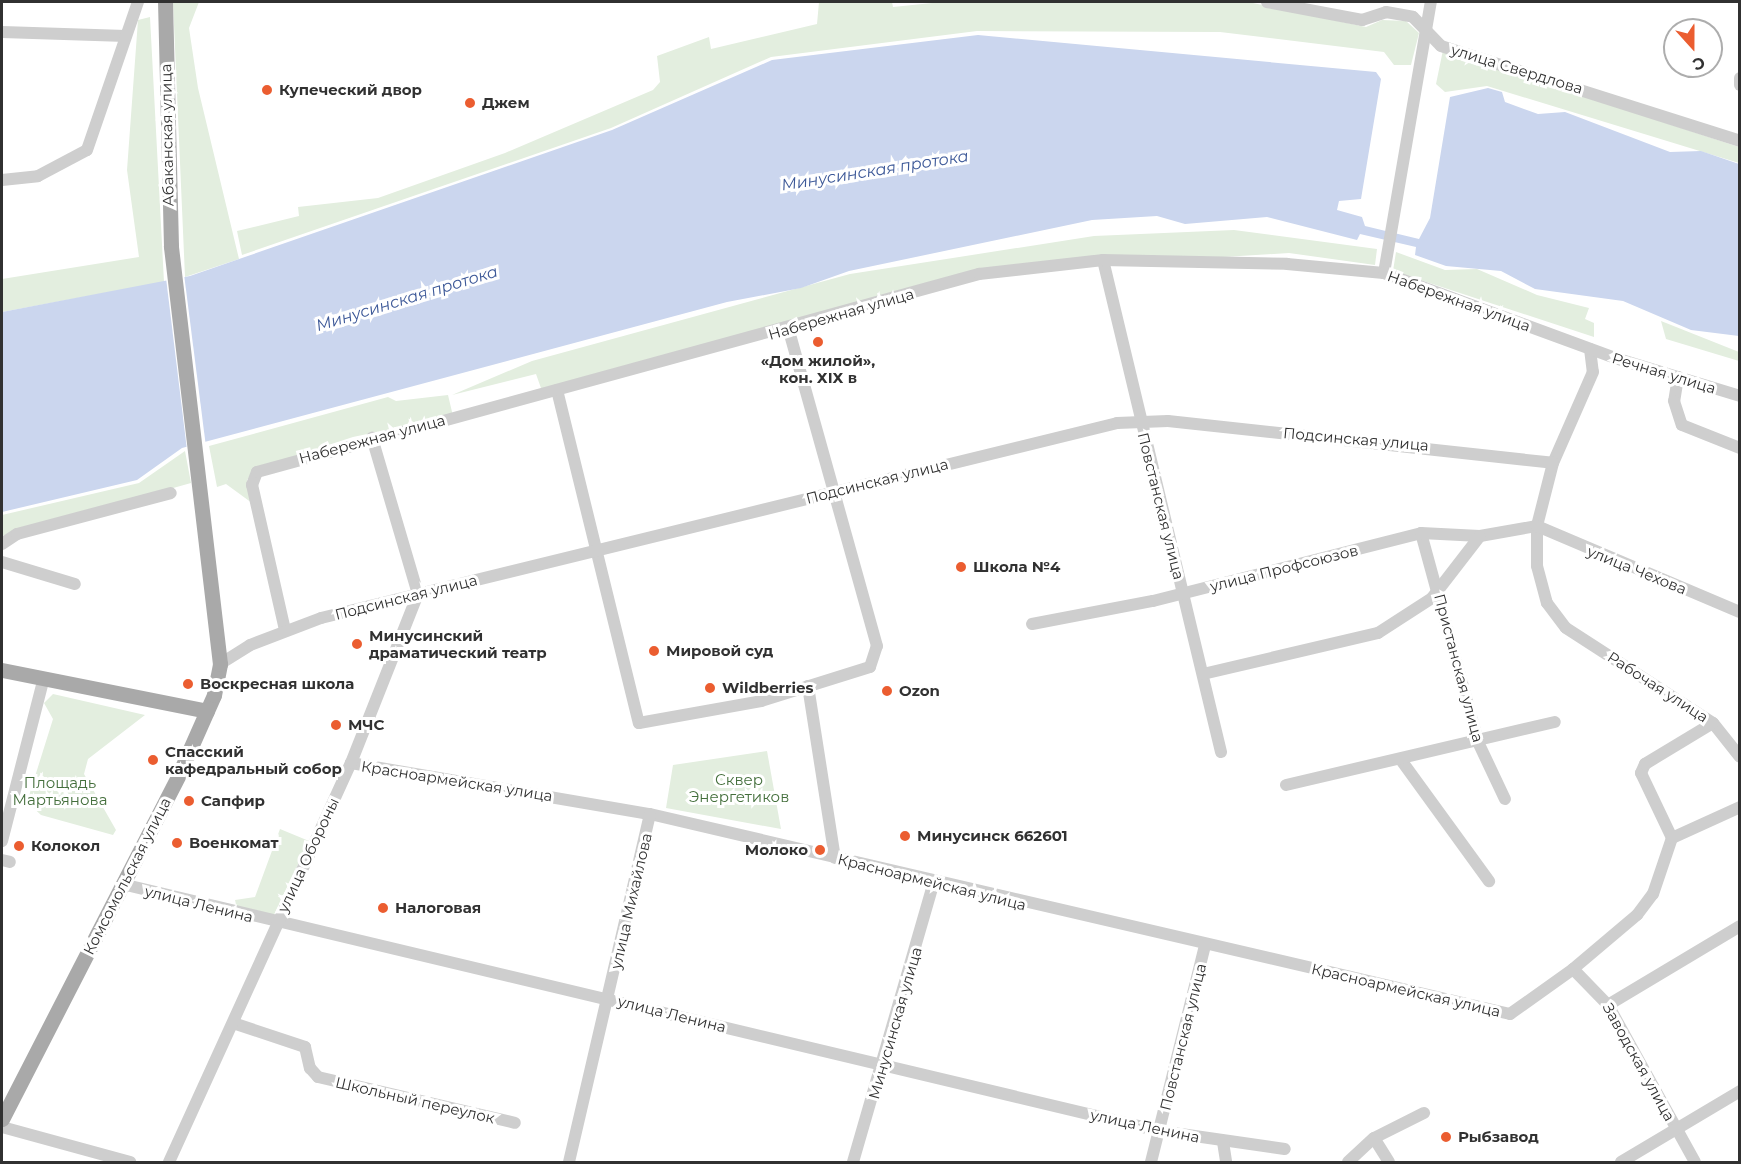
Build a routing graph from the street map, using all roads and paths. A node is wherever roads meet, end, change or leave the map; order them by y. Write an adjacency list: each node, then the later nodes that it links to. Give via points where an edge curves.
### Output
1 (138, 2): 7 (street)
2 (165, 2): 23 (main road, Абаканская улица, via 173,268)
3 (1267, 2): 6 (street, улица Свердлова, via 1362,20 1386,12 1404,15)
4 (1431, 2): 6 (street)
5 (2, 32): 7 (street)
6 (1428, 32): 10 (street, улица Свердлова, via 1441,46); 13 (street)
7 (126, 36): 11 (street, via 93,140 73,160 38,176)
8 (1740, 78): 9 (street)
9 (1740, 85)
10 (1740, 141)
11 (2, 180)
12 (1103, 260): 13 (street, Набережная улица, via 1287,264); 14 (street, Набережная улица, via 979,274); 19 (street, Повстанская улица)
13 (1384, 273): 15 (street, Набережная улица)
14 (789, 330): 17 (street, Набережная улица); 24 (street)
15 (1590, 349): 16 (street, Речная улица); 22 (street, via 1593,372)
16 (1678, 377): 18 (street, Речная улица); 21 (street, via 1676,415 1682,425)
17 (557, 390): 20 (street, Набережная улица); 30 (street)
18 (1740, 396)
19 (1139, 422): 22 (street, Подсинская улица, via 1435,446); 24 (street, Подсинская улица, via 1117,423); 35 (street, Повстанская улица)
20 (372, 438): 34 (street); 38 (street, Набережная улица, via 267,468 253,478)
21 (1740, 448)
22 (1553, 463): 26 (street)
23 (200, 481): 39 (main road, Комсомольская улица)
24 (837, 491): 30 (street, Подсинская улица); 43 (street, via 877,646 870,666)
25 (171, 493): 29 (street, via 17,534)
26 (1537, 526): 28 (street, улица Профсоюзов); 36 (street, улица Чехова); 46 (street, Рабочая улица, via 1542,585 1566,628)
27 (1421, 533): 28 (street, улица Профсоюзов); 33 (street, Пристанская улица); 35 (street, улица Профсоюзов)
28 (1480, 536): 33 (street, via 1453,564)
29 (2, 544)
30 (600, 550): 34 (street, Подсинская улица); 43 (street, via 639,723 761,701)
31 (2, 562): 32 (street)
32 (75, 584)
33 (1438, 590): 41 (street, via 1378,633); 47 (street, Пристанская улица)
34 (418, 594): 38 (street, Подсинская улица); 51 (street, улица Обороны)
35 (1184, 594): 37 (street, улица Профсоюзов); 41 (street, Повстанская улица)
36 (1740, 612)
37 (1032, 624)
38 (285, 630): 39 (street, Подсинская улица)
39 (220, 664): 44 (main road, Комсомольская улица)
40 (2, 670): 42 (main road)
41 (1203, 674): 48 (street, Повстанская улица)
42 (44, 678): 44 (main road); 57 (street)
43 (808, 686): 58 (street)
44 (207, 711): 60 (main road, Комсомольская улица)
45 (1555, 722): 47 (street)
46 (1713, 723): 49 (street, Рабочая улица); 56 (street, via 1645,764 1641,773)
47 (1478, 742): 50 (street); 53 (street, Пристанская улица)
48 (1221, 752)
49 (1740, 757)
50 (1401, 760): 52 (street); 59 (street)
51 (351, 763): 55 (street, Красноармейская улица); 62 (street, улица Обороны)
52 (1286, 785)
53 (1505, 799)
54 (1740, 807): 56 (street)
55 (650, 814): 58 (street, Красноармейская улица); 66 (street, улица Михайлова)
56 (1672, 838): 65 (street, via 1661,877 1644,907)
57 (2, 841)
58 (835, 858): 61 (street, Красноармейская улица)
59 (1489, 881)
60 (122, 884): 62 (street, улица Ленина); 72 (main road, Комсомольская улица)
61 (933, 884): 64 (street, Красноармейская улица); 69 (street, Минусинская улица)
62 (275, 923): 66 (street, улица Ленина); 68 (street, улица Обороны)
63 (1740, 926): 67 (street)
64 (1205, 945): 65 (street, Красноармейская улица, via 1510,1014); 76 (street, Повстанская улица)
65 (1573, 969): 67 (street, Заводская улица)
66 (609, 998): 69 (street, улица Ленина); 82 (street, улица Михайлова)
67 (1608, 1005): 75 (street, Заводская улица)
68 (233, 1023): 73 (street, Школьный переулок, via 305,1047 310,1068 318,1077); 81 (street, улица Обороны)
69 (884, 1067): 76 (street, улица Ленина); 83 (street, Минусинская улица)
70 (1740, 1091): 75 (street)
71 (1424, 1113): 77 (street)
72 (2, 1119)
73 (515, 1123)
74 (2, 1127): 80 (street)
75 (1677, 1129): 88 (street); 89 (street, Заводская улица)
76 (1160, 1131): 78 (street, улица Ленина); 84 (street, Повстанская улица)
77 (1374, 1138): 86 (street); 87 (street)
78 (1223, 1142): 79 (street, улица Ленина); 85 (street)
79 (1285, 1149)
80 (130, 1162)
81 (169, 1162)
82 (569, 1162)
83 (853, 1162)
84 (1151, 1162)
85 (1226, 1162)
86 (1348, 1162)
87 (1389, 1162)
88 (1621, 1162)
89 (1695, 1162)

